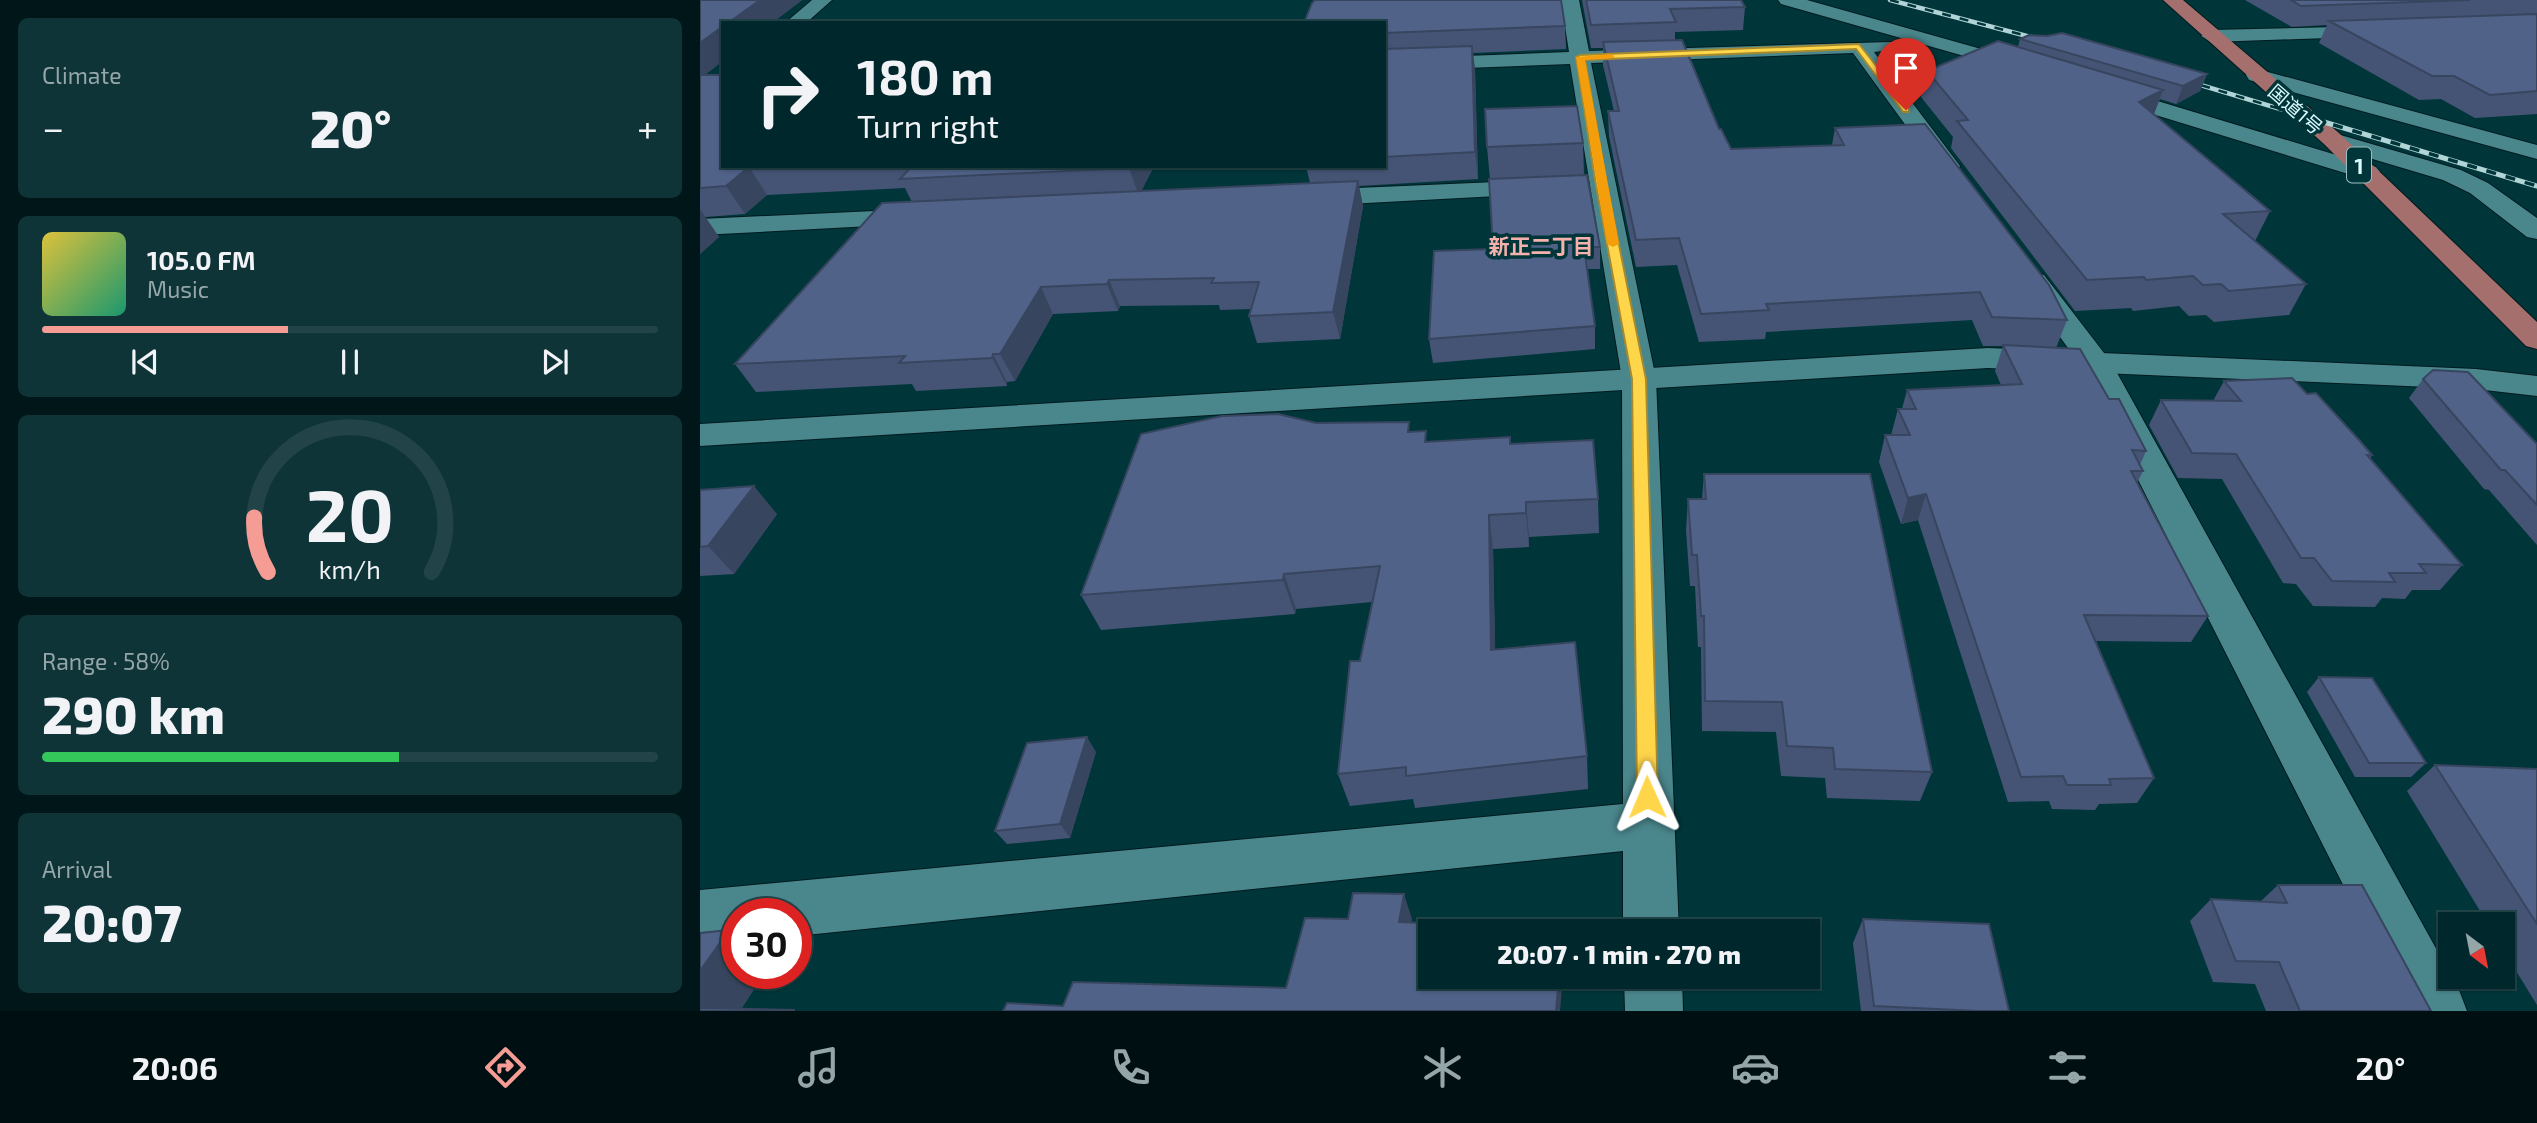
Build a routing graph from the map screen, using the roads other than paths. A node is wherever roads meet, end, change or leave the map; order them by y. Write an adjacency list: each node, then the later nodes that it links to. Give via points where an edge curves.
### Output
1 (823, 0): 5 (street)
2 (1570, 0): 10 (street)
3 (1787, 0): 8 (street)
4 (2172, 0): 7 (highway, 国道1号 / 1)
5 (797, 21)
6 (2395, 31): 7 (street)
7 (2211, 36): 13 (highway, 国道1号 / 1)
8 (1945, 43): 9 (street); 12 (street)
9 (1859, 47): 10 (street); 19 (street)
10 (1580, 57): 11 (street); 18 (street)
11 (1386, 65)
12 (2049, 75)
13 (2257, 75): 15 (highway, 国道1号 / 1); 16 (street)
14 (2088, 87): 17 (street)
15 (2332, 139): 17 (highway, 国道1号 / 1); 23 (street, via 2452,175)
16 (2537, 152)
17 (2367, 172): 25 (highway, 国道1号 / 1)
18 (1601, 185): 20 (street); 27 (street)
19 (1964, 188)
20 (1283, 200)
21 (950, 215): 22 (street)
22 (700, 227)
23 (2537, 231)
24 (2021, 264): 26 (street)
25 (2537, 339)
26 (2095, 362): 27 (street, via 1988,358); 28 (street, via 2476,379); 37 (street)
27 (1639, 379): 29 (street); 30 (street)
28 (2537, 386)
29 (700, 435)
30 (1648, 825): 31 (street); 34 (street)
31 (812, 907)
32 (721, 916): 33 (street)
33 (700, 918)
34 (1651, 919)
35 (1653, 989): 36 (street)
36 (1654, 1011)
37 (2438, 1011)

